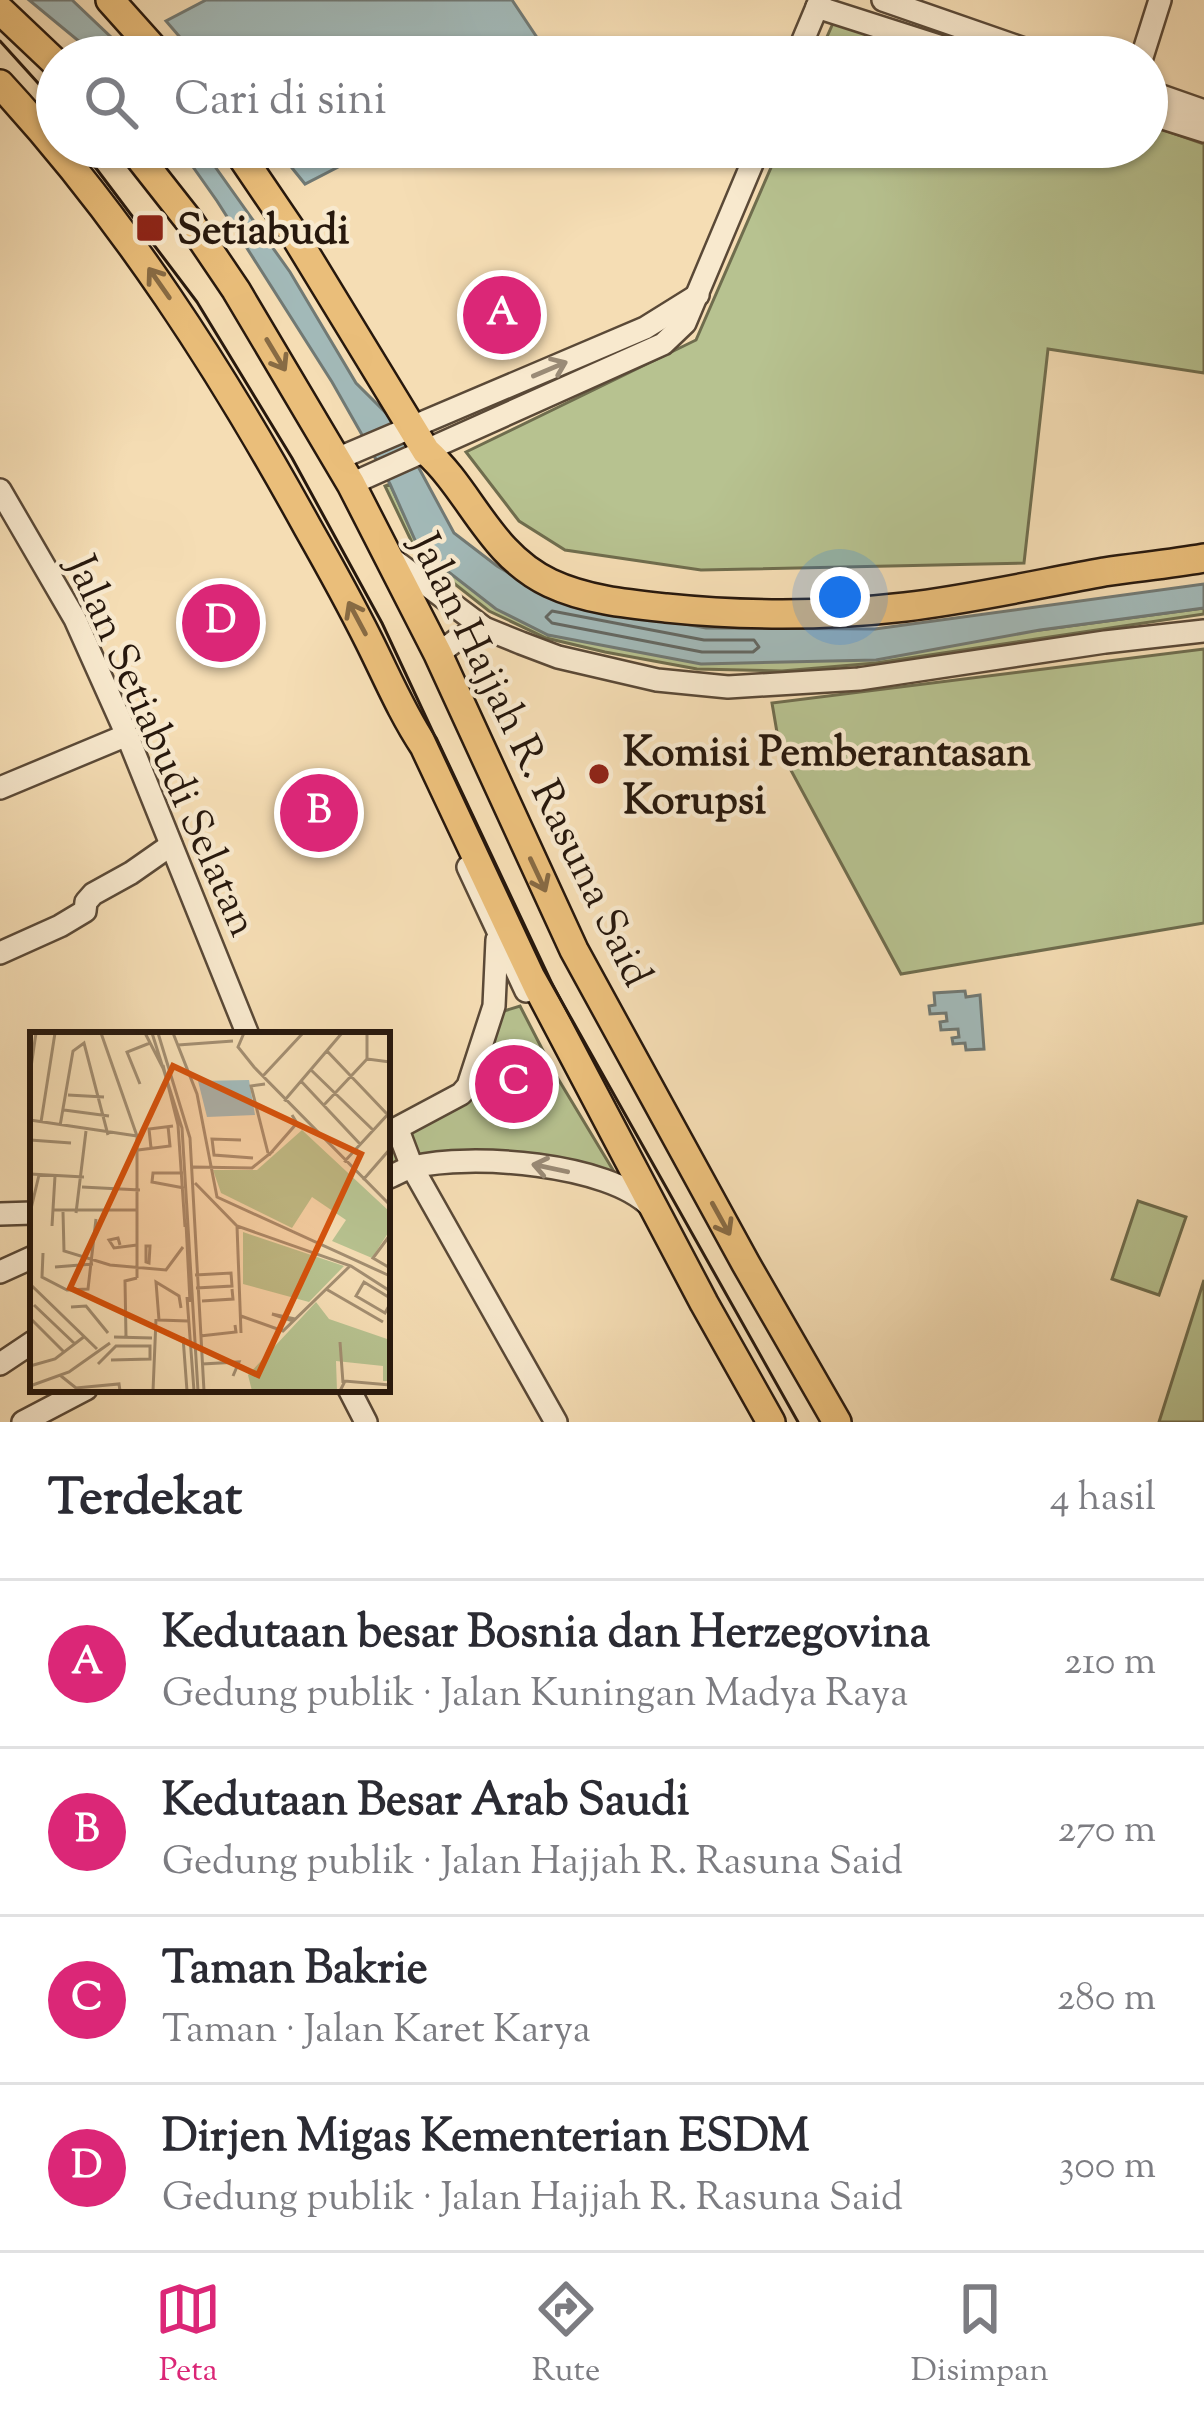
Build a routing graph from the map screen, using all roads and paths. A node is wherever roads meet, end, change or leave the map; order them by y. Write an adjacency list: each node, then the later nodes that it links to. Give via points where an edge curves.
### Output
1 (110, 0): 7 (main road)
2 (129, 0): 8 (main road)
3 (883, 0): 11 (street)
4 (1160, 0): 12 (street)
5 (818, 4): 9 (street); 10 (street)
6 (0, 10): 13 (main road)
7 (142, 36)
8 (161, 36)
9 (805, 36)
10 (912, 36)
11 (987, 36)
12 (1149, 36)
13 (36, 44)
14 (0, 84): 18 (main road, one-way to 14)
15 (1168, 99): 16 (street)
16 (1204, 111)
17 (1168, 119): 19 (street)
18 (36, 127)
19 (1204, 131)
20 (71, 168): 33 (main road, one-way to 20, via 228,391 170,298)
21 (147, 168): 26 (main road, Jalan Hajjah R. Rasuna Said, one-way to 26, via 236,290)
22 (249, 168): 25 (main road)
23 (266, 168): 25 (main road, via 303,220)
24 (750, 168): 25 (street, via 698,294)
25 (424, 442): 26 (street, via 378,472); 26 (street, via 365,448); 29 (main road, via 520,563 549,583 641,606 753,613 902,608)
26 (344, 472): 28 (main road, Jalan Hajjah R. Rasuna Said)
27 (0, 490): 34 (street, Jalan Setiabudi Selatan, via 76,619)
28 (390, 558): 30 (street); 32 (main road, Jalan Hajjah R. Rasuna Said)
29 (1204, 559)
30 (484, 628): 31 (street, via 590,665 728,687 859,679); 32 (street)
31 (1204, 631)
32 (438, 654): 36 (main road, Jalan Hajjah R. Rasuna Said)
33 (409, 723): 38 (main road); 40 (street)
34 (127, 735): 35 (street); 39 (street, Jalan Setiabudi Selatan)
35 (0, 788)
36 (498, 789): 37 (main road, Jalan Hajjah R. Rasuna Said); 38 (main road)
37 (513, 821): 38 (main road); 60 (main road, Jalan Hajjah R. Rasuna Said, one-way to 60, via 590,981)
38 (461, 826): 44 (main road)
39 (170, 845): 41 (street, via 93,894 85,911); 42 (street, Jalan Setiabudi Selatan)
40 (497, 931): 43 (street, via 494,1006 468,1086); 44 (street, via 581,1092)
41 (0, 953)
42 (247, 1032)
43 (392, 1132): 45 (street)
44 (621, 1144): 47 (main road)
45 (412, 1167): 46 (street); 47 (street, one-way to 45, via 628,1189 538,1164); 58 (street)
46 (390, 1177)
47 (655, 1212): 59 (main road)
48 (30, 1213): 49 (street)
49 (0, 1214)
50 (30, 1258): 51 (street)
51 (0, 1273)
52 (0, 1334): 53 (street)
53 (7, 1360)
54 (80, 1392): 56 (street)
55 (351, 1392): 57 (street)
56 (23, 1422)
57 (366, 1422)
58 (556, 1422)
59 (771, 1422)
60 (837, 1422)

